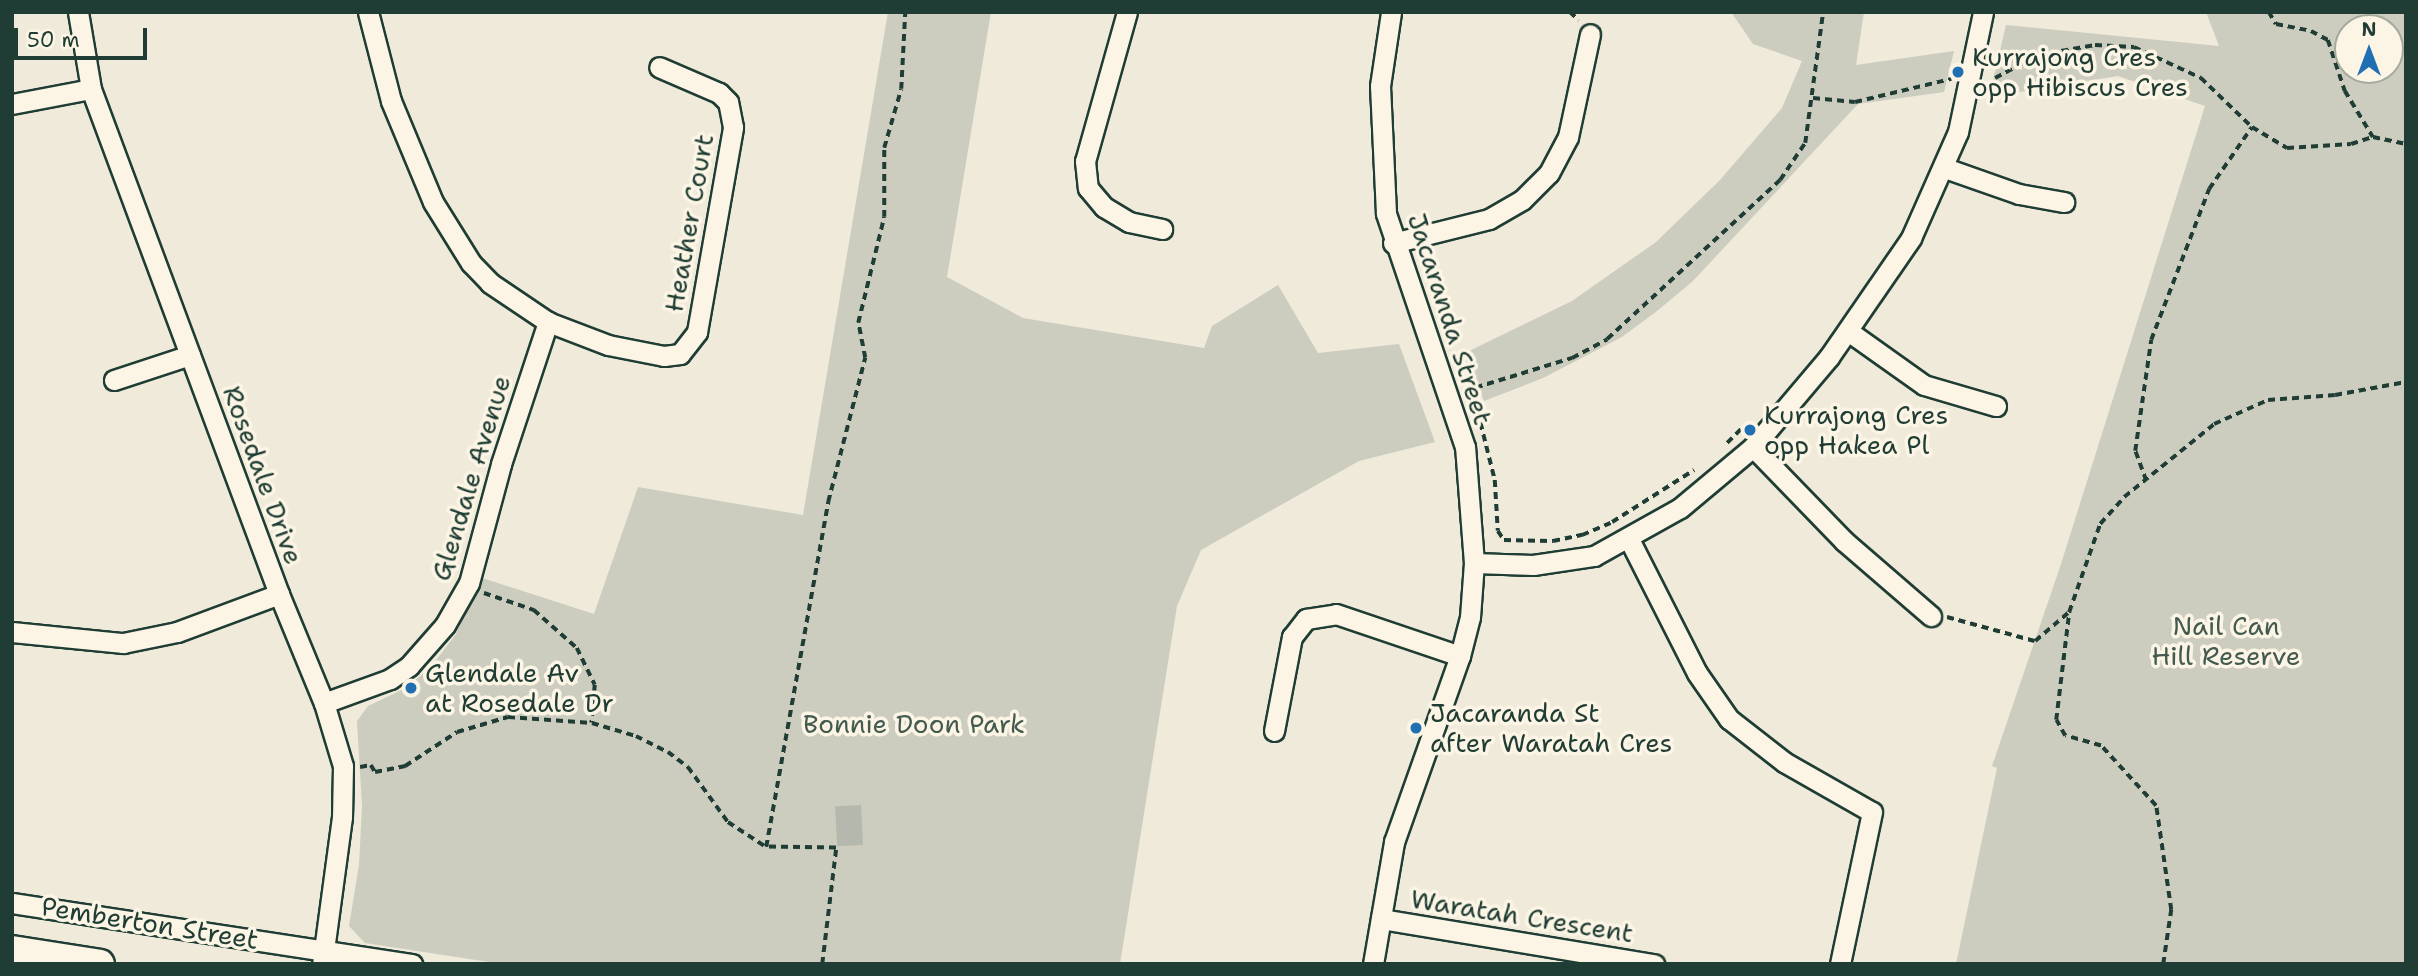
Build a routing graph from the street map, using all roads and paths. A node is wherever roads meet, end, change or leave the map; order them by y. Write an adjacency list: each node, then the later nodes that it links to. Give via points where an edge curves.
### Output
1 (79, 12): 12 (street, Rosedale Drive)
2 (368, 12): 23 (street, via 391,101 433,202 457,243 490,283)
3 (905, 12): 48 (path, via 901,89 884,148 884,217 858,323 865,358 828,502)
4 (1127, 12): 21 (street, via 1085,161 1087,188 1104,207 1129,222)
5 (1391, 12): 22 (street, Jacaranda Street, via 1380,86 1382,174)
6 (1823, 12): 14 (path)
7 (1983, 12): 19 (street, via 1968,96)
8 (2269, 12): 17 (path, via 2276,24 2311,31 2328,40 2345,90)
9 (1590, 34): 22 (street, via 1568,137 1549,173 1522,200 1489,219)
10 (659, 67): 23 (street, Heather Court, via 719,93 728,102 733,127 705,297 690,346 680,354 640,352)
11 (1996, 78): 16 (path, via 2038,55 2110,44 2133,47 2213,87)
12 (91, 89): 15 (street); 25 (street, Rosedale Drive)
13 (1949, 90): 14 (path, via 1951,78 1854,102)
14 (1813, 98): 28 (path, via 1805,143 1780,180 1655,299 1607,339 1572,358)
15 (12, 104)
16 (2252, 127): 17 (path, via 2287,148); 35 (path, via 2209,190 2151,340 2135,451)
17 (2373, 138): 18 (path)
18 (2406, 144)
19 (1945, 168): 20 (street, via 2019,194); 24 (street, via 1911,238)
20 (2064, 202)
21 (1162, 229)
22 (1393, 243): 29 (street, Jacaranda Street)
23 (548, 322): 38 (street, Glendale Avenue, via 501,464)
24 (1848, 331): 30 (street, via 1924,385); 32 (street)
25 (190, 355): 26 (street); 39 (street, Rosedale Drive)
26 (114, 380)
27 (2406, 382): 35 (path, via 2335,395 2268,400 2214,424)
28 (1472, 388): 29 (path); 34 (path, via 1495,480 1498,531 1504,540 1553,541 1582,535 1665,492)
29 (1451, 395): 37 (street, Jacaranda Street, via 1471,488)
30 (1996, 406)
31 (1754, 417): 33 (path)
32 (1753, 447): 36 (street, via 1689,501); 41 (street, via 1844,541)
33 (1719, 450)
34 (1703, 464)
35 (2146, 481): 40 (path, via 2100,524)
36 (1629, 539): 37 (street, via 1594,556 1555,564); 58 (street, via 1697,673 1729,719 1784,762 1872,811)
37 (1474, 563): 43 (street, Jacaranda Street, via 1470,617)
38 (469, 583): 44 (street, Glendale Avenue, via 445,625 409,666 373,687); 45 (path, via 475,591 534,610 577,648 596,685)
39 (279, 594): 42 (street, via 177,632 122,643); 44 (street, Rosedale Drive)
40 (2069, 612): 41 (path, via 2035,641 1962,618); 59 (path, via 2056,720 2065,736 2101,746 2156,806 2171,910)
41 (1931, 616)
42 (12, 632)
43 (1461, 656): 46 (street, via 1336,614 1306,619 1292,637); 50 (street, Jacaranda Street, via 1394,842)
44 (324, 703): 47 (street, Rosedale Drive)
45 (592, 723): 47 (path, via 508,717 457,732 405,766 375,772 371,765); 48 (path, via 636,736 668,752 688,767 728,822)
46 (1274, 731)
47 (343, 766): 52 (street, Rosedale Drive, via 342,817)
48 (766, 847): 55 (path, via 836,848)
49 (12, 903): 52 (street, Pemberton Street)
50 (1381, 919): 56 (street, Jacaranda Street); 57 (street, Waratah Crescent)
51 (12, 950): 53 (main road, Pemberton Street)
52 (323, 957): 54 (street, Pemberton Street)
53 (100, 964)
54 (412, 964)
55 (822, 964)
56 (1373, 964)
57 (1654, 964)
58 (1840, 964)
59 (2163, 964)

